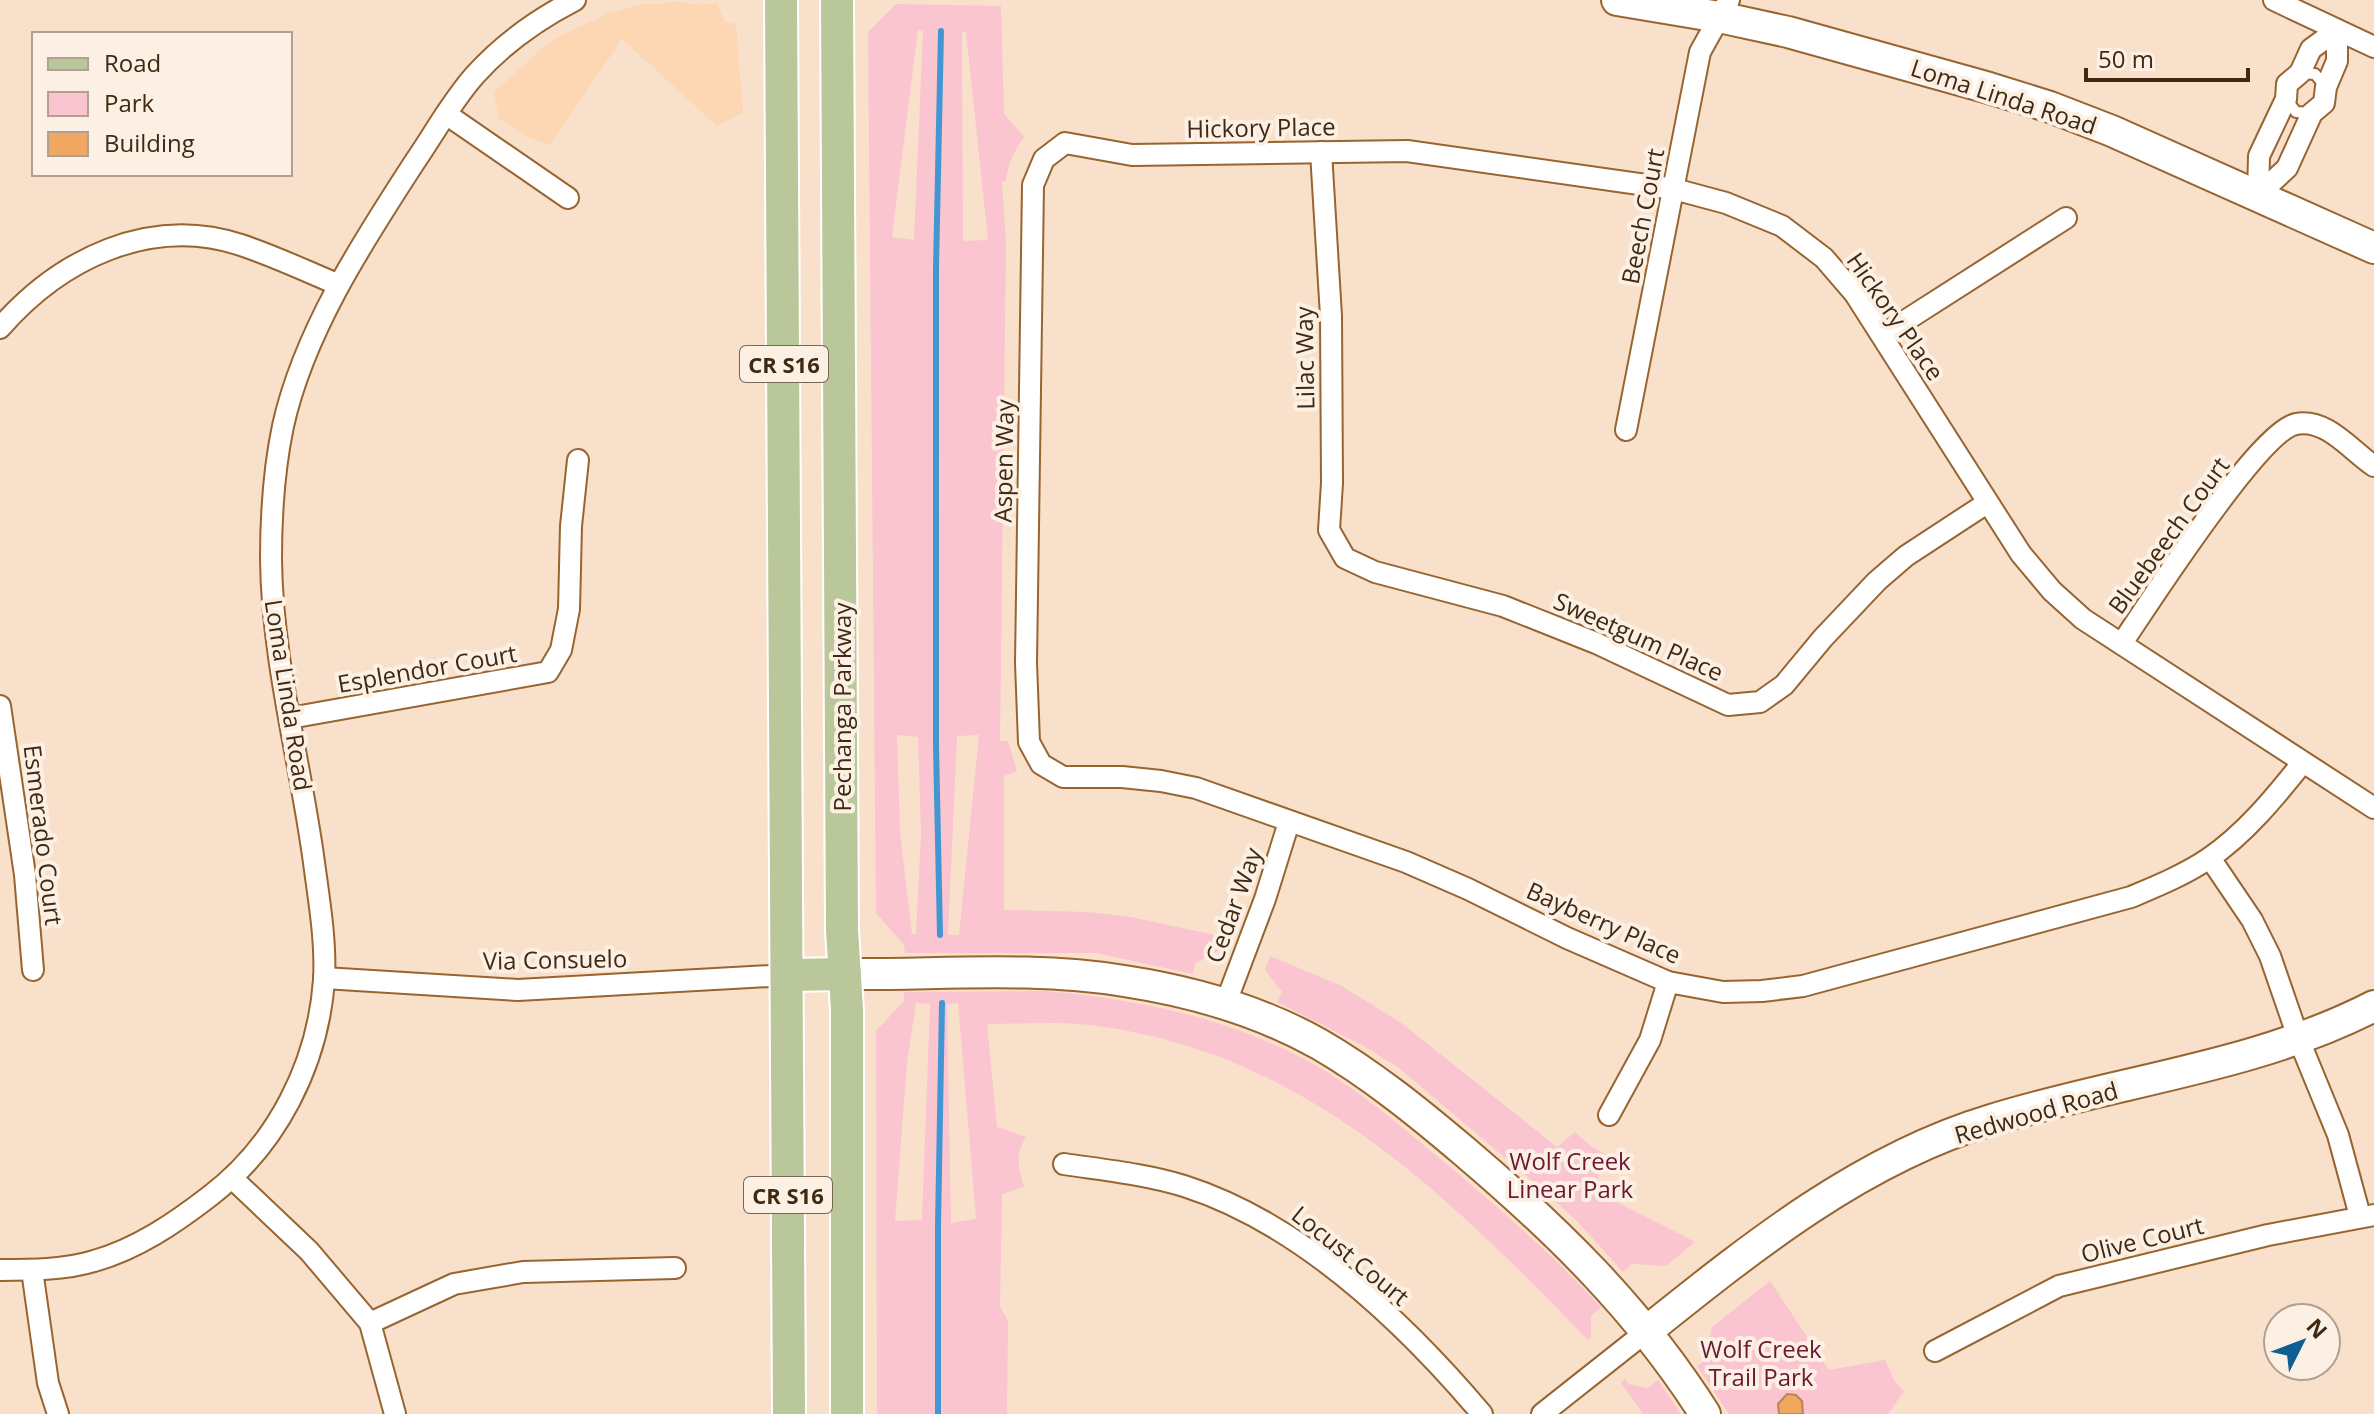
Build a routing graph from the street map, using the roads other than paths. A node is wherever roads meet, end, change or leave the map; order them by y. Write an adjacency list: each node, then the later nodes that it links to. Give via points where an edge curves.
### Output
1 (575, 0): 13 (street, Loma Linda Road, via 516,37 474,76)
2 (781, 0): 39 (main road, CR S16)
3 (837, 0): 38 (main road, Pechanga Parkway / CR S16)
4 (1617, 0): 6 (street, Loma Linda Road)
5 (2274, 0): 7 (street)
6 (1724, 8): 16 (street, Beech Court, via 1700,52); 17 (street, Loma Linda Road, via 2050,107)
7 (2337, 30): 8 (street); 9 (street, via 2311,49); 10 (street, via 2337,61)
8 (2374, 47)
9 (2300, 73): 10 (lane, via 2315,74); 11 (street, via 2287,84)
10 (2326, 87): 12 (street, via 2324,103)
11 (2286, 99): 12 (lane, via 2296,112); 17 (street, via 2259,156)
12 (2312, 113): 17 (street, via 2287,168)
13 (446, 114): 18 (street); 21 (street, Loma Linda Road)
14 (1321, 152): 15 (street, Hickory Place, via 1132,155 1065,143); 16 (street, Hickory Place, via 1407,151); 28 (street, Lilac Way, via 1331,316 1329,530)
15 (1044, 159): 33 (street, Aspen Way, via 1033,185 1026,663 1029,742)
16 (1674, 189): 23 (street, Hickory Place, via 1782,226 1824,258); 24 (street, Beech Court)
17 (2258, 195): 20 (street, Loma Linda Road)
18 (568, 198)
19 (2066, 218): 23 (street)
20 (2374, 248)
21 (339, 285): 22 (street, via 239,245 165,235 103,250 68,269 37,290); 31 (street, Loma Linda Road, via 306,356 284,425 274,497 273,615)
22 (0, 328)
23 (1883, 335): 27 (street, Hickory Place)
24 (1626, 430)
25 (578, 460): 31 (street, Esplendor Court, via 569,609 561,650 548,672)
26 (2374, 466): 29 (street, Bluebeech Court, via 2325,427 2295,424 2275,436 2215,506)
27 (1987, 503): 28 (street, Sweetgum Place, via 1877,581 1784,685 1760,702 1728,705 1503,606 1375,572); 29 (street, Hickory Place, via 2052,591)
28 (1345, 558)
29 (2122, 643): 32 (street, Hickory Place)
30 (0, 706): 37 (street, Esmerado Court)
31 (290, 718): 40 (street, Loma Linda Road, via 311,833)
32 (2303, 762): 34 (street, Hickory Place); 36 (street, Bayberry Place, via 2244,829)
33 (1041, 764): 35 (street, Bayberry Place, via 1063,777 1122,777 1196,788)
34 (2374, 808)
35 (1289, 822): 41 (street, Bayberry Place, via 1468,889); 42 (street, Cedar Way)
36 (2210, 858): 41 (street, Bayberry Place, via 2131,897 1803,986 1723,992); 44 (street, via 2270,956)
37 (33, 970)
38 (845, 974): 39 (main road); 42 (street, via 1053,973 1136,983); 58 (main road, Pechanga Parkway / CR S16)
39 (788, 975): 40 (street, Via Consuelo, via 518,990); 57 (main road, CR S16)
40 (324, 978): 47 (street, Loma Linda Road, via 317,1033 300,1080 277,1125)
41 (1668, 982): 45 (street, via 1650,1040)
42 (1225, 1005): 53 (street, via 1318,1044 1392,1094 1582,1256)
43 (2374, 1006): 44 (street, Redwood Road)
44 (2299, 1040): 48 (street); 53 (street, Redwood Road, via 1989,1120 1921,1146 1858,1178 1750,1249)
45 (1609, 1115)
46 (1064, 1164): 59 (street, Locust Court, via 1184,1186 1270,1223 1390,1319)
47 (233, 1179): 51 (street, Loma Linda Road, via 142,1242 92,1262); 52 (street, via 309,1251)
48 (2367, 1215): 54 (street, Olive Court, via 2059,1286)
49 (675, 1268): 52 (street, via 523,1272 454,1284)
50 (0, 1270): 51 (street, Loma Linda Road)
51 (32, 1270): 55 (street, via 48,1383)
52 (370, 1323): 56 (street)
53 (1647, 1331): 60 (street); 61 (street)
54 (1935, 1351)
55 (58, 1414)
56 (395, 1414)
57 (789, 1414)
58 (847, 1414)
59 (1482, 1414)
60 (1542, 1414)
61 (1705, 1414)

